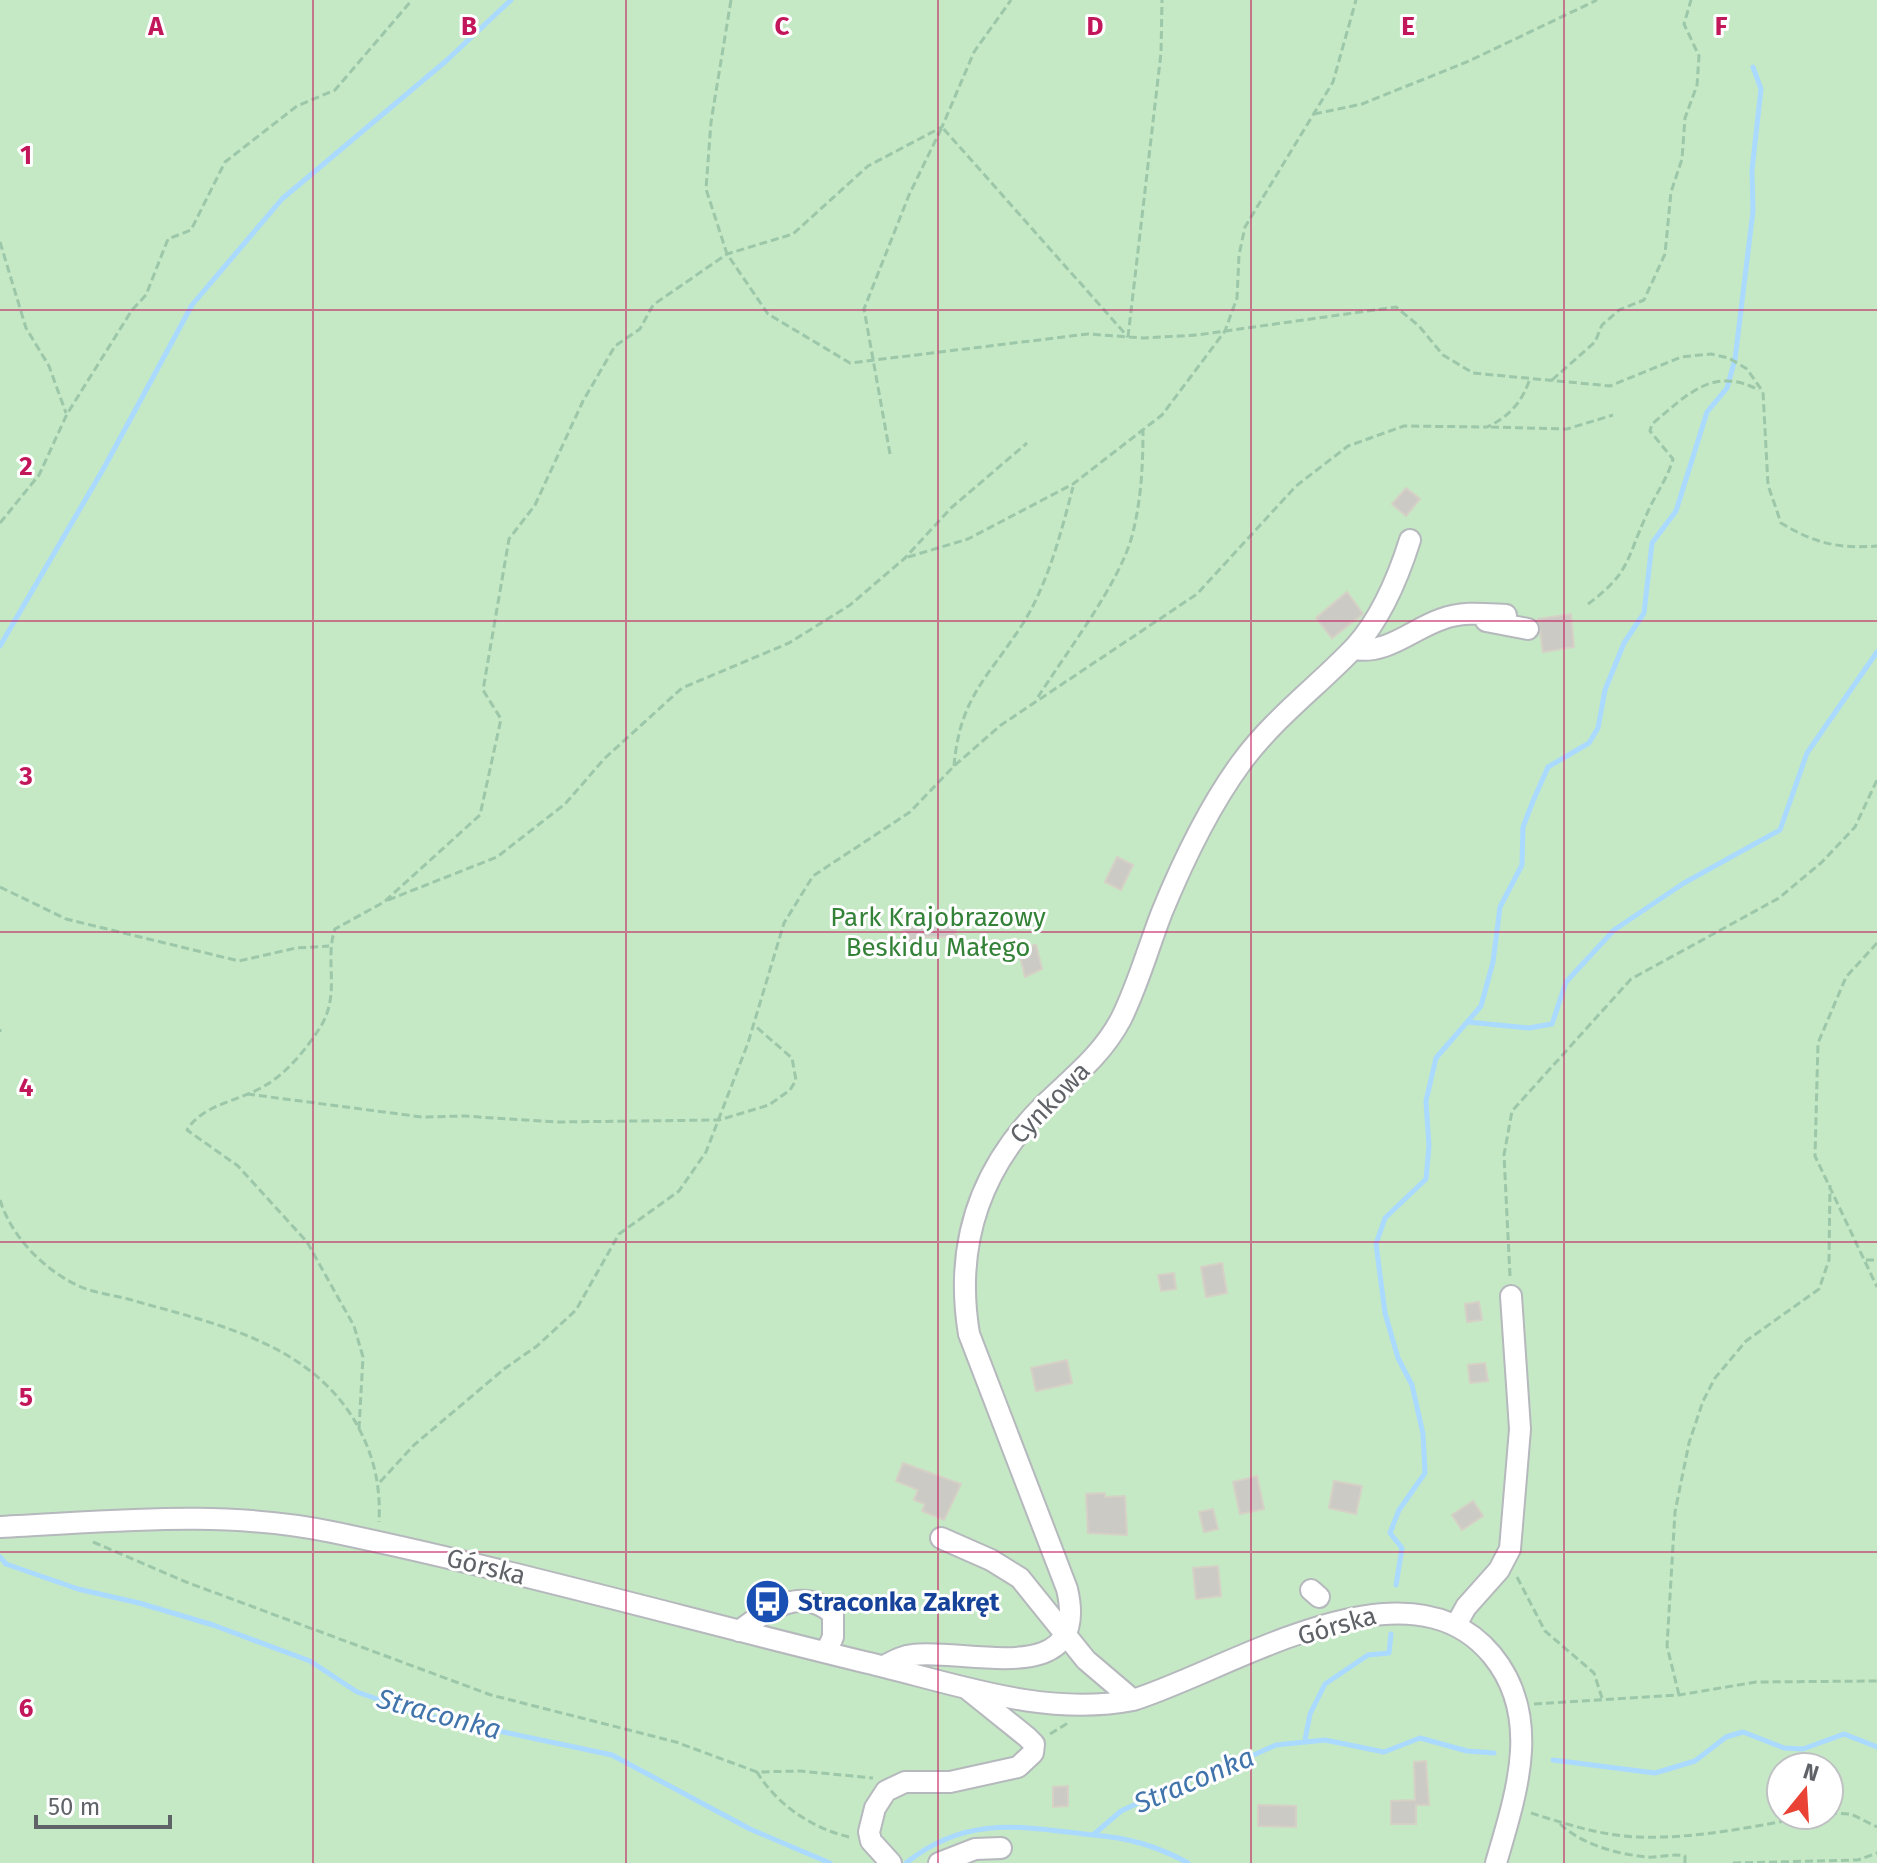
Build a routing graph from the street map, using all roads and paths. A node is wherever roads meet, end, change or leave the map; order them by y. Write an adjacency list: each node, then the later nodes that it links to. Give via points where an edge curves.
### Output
1 (412, 0): 18 (path, via 335,90 297,106 225,162 191,230 168,239 146,295)
2 (731, 0): 11 (path, via 706,189)
3 (1011, 0): 9 (path, via 974,52)
4 (1162, 0): 13 (path, via 1161,53)
5 (1356, 0): 8 (path, via 1333,82)
6 (1597, 0): 8 (path, via 1469,61 1362,104)
7 (1691, 0): 16 (path, via 1684,24 1699,56 1697,85 1685,118 1665,254 1644,300 1619,310 1602,325 1595,342)
8 (1314, 114): 12 (path, via 1245,227 1237,298)
9 (942, 127): 11 (path, via 868,166 793,234); 13 (path); 14 (path, via 864,309)
10 (0, 242): 18 (path, via 26,328 49,366)
11 (727, 254): 14 (path, via 768,314 850,363); 38 (path, via 653,305 640,329 615,346 535,505 509,539 483,690 501,719 480,815)
12 (1225, 331): 13 (path); 15 (path, via 1396,307 1443,355 1473,373); 21 (path, via 1162,415)
13 (1128, 337): 14 (path, via 1088,334)
14 (875, 362): 23 (path)
15 (1530, 378): 16 (path); 20 (path, via 1524,398)
16 (1552, 380): 17 (path, via 1610,386 1681,357 1711,354 1747,369)
17 (1763, 392): 27 (path, via 1768,485 1781,523 1810,540 1852,548); 29 (path, via 1719,378 1652,424 1650,431 1673,459 1667,479 1646,516 1633,556 1613,586)
18 (67, 414): 25 (path, via 39,475)
19 (1613, 415): 20 (path, via 1567,429)
20 (1487, 427): 34 (path, via 1404,426 1348,446 1296,486 1197,594)
21 (1143, 429): 24 (path); 34 (path, via 1143,472 1132,538 1100,602)
22 (1027, 443): 28 (path, via 951,508)
23 (890, 454)
24 (1073, 484): 28 (path, via 968,539); 35 (path, via 1038,593 968,700)
25 (0, 523)
26 (1410, 540): 33 (street, Cynkowa, via 1401,570)
27 (1877, 546)
28 (905, 558): 38 (path, via 850,605 789,643 682,688 605,758 565,804 497,857)
29 (1588, 604)
30 (1463, 614): 31 (street); 32 (street); 33 (street, via 1394,643)
31 (1506, 615)
32 (1528, 629)
33 (1353, 649): 60 (street, Cynkowa, via 1234,773 1178,877 1120,1022 1094,1059 1005,1150 984,1183 973,1214 964,1282 969,1334 1067,1589)
34 (1036, 700): 35 (path)
35 (954, 766): 41 (path, via 910,812 813,876 784,923)
36 (1877, 780): 50 (path, via 1855,827 1822,862 1779,898 1631,979 1512,1111 1504,1155)
37 (0, 887): 40 (path, via 66,919 239,961)
38 (384, 902): 40 (path, via 335,929)
39 (1877, 943): 44 (path, via 1846,977 1818,1043 1815,1156)
40 (329, 946): 42 (path, via 334,980 323,1024 268,1084)
41 (753, 1024): 43 (path); 43 (path, via 792,1058 796,1080 769,1105)
42 (247, 1094): 43 (path, via 422,1117); 51 (path, via 196,1115 187,1130 238,1166 307,1242 354,1326 363,1357)
43 (719, 1120): 52 (path, via 706,1152 679,1191 619,1234 576,1310 414,1445)
44 (1830, 1185): 47 (path); 65 (path, via 1829,1260 1819,1289 1746,1341 1715,1378 1689,1443 1675,1512 1667,1646)
45 (0, 1200): 46 (path)
46 (2, 1214): 51 (path, via 39,1259 83,1288 241,1332 305,1365 344,1404)
47 (1866, 1260): 48 (path); 49 (path)
48 (1877, 1260)
49 (1877, 1287)
50 (1511, 1296): 57 (street, via 1520,1429)
51 (359, 1429): 52 (path)
52 (380, 1482): 56 (path)
53 (0, 1527): 56 (street, Górska, via 208,1520 274,1523)
54 (81, 1537): 71 (path, via 186,1582 491,1695 676,1742)
55 (941, 1538): 60 (street, via 1020,1578)
56 (378, 1542): 59 (street, Górska)
57 (1510, 1549): 58 (street); 66 (path, via 1545,1631 1594,1673)
58 (1456, 1625): 67 (street, Górska, via 1416,1613 1359,1616); 68 (street, Górska, via 1501,1665)
59 (739, 1631): 61 (street, Górska); 61 (street, via 779,1605 814,1601 833,1614 833,1637)
60 (1068, 1633): 62 (street, via 1021,1659 913,1655); 67 (street, via 1086,1660)
61 (826, 1652): 62 (street, Górska)
62 (884, 1666): 64 (street, Górska)
63 (1877, 1681): 65 (path, via 1756,1682)
64 (963, 1685): 69 (street, Górska, via 1041,1703); 70 (street, Górska)
65 (1679, 1695): 66 (path)
66 (1602, 1698): 68 (path)
67 (1133, 1700): 69 (street, Górska)
68 (1520, 1706): 73 (street, Górska, via 1522,1749)
69 (1088, 1707): 70 (path)
70 (1034, 1744): 78 (street, via 1033,1753 1018,1767 950,1782 894,1786 875,1808)
71 (757, 1772): 72 (path); 78 (path, via 791,1810 838,1834)
72 (875, 1778)
73 (1512, 1807): 75 (path); 83 (street, Górska)
74 (1845, 1814): 77 (path)
75 (1557, 1822): 76 (path, via 1638,1837); 84 (path, via 1585,1842 1650,1857 1685,1856)
76 (1765, 1823)
77 (1877, 1827)
78 (871, 1841): 81 (street)
79 (1001, 1848): 82 (street, via 975,1849)
80 (1877, 1853): 85 (path, via 1858,1860)
81 (891, 1863)
82 (939, 1863)
83 (1496, 1863)
84 (1685, 1863)
85 (1733, 1863)

